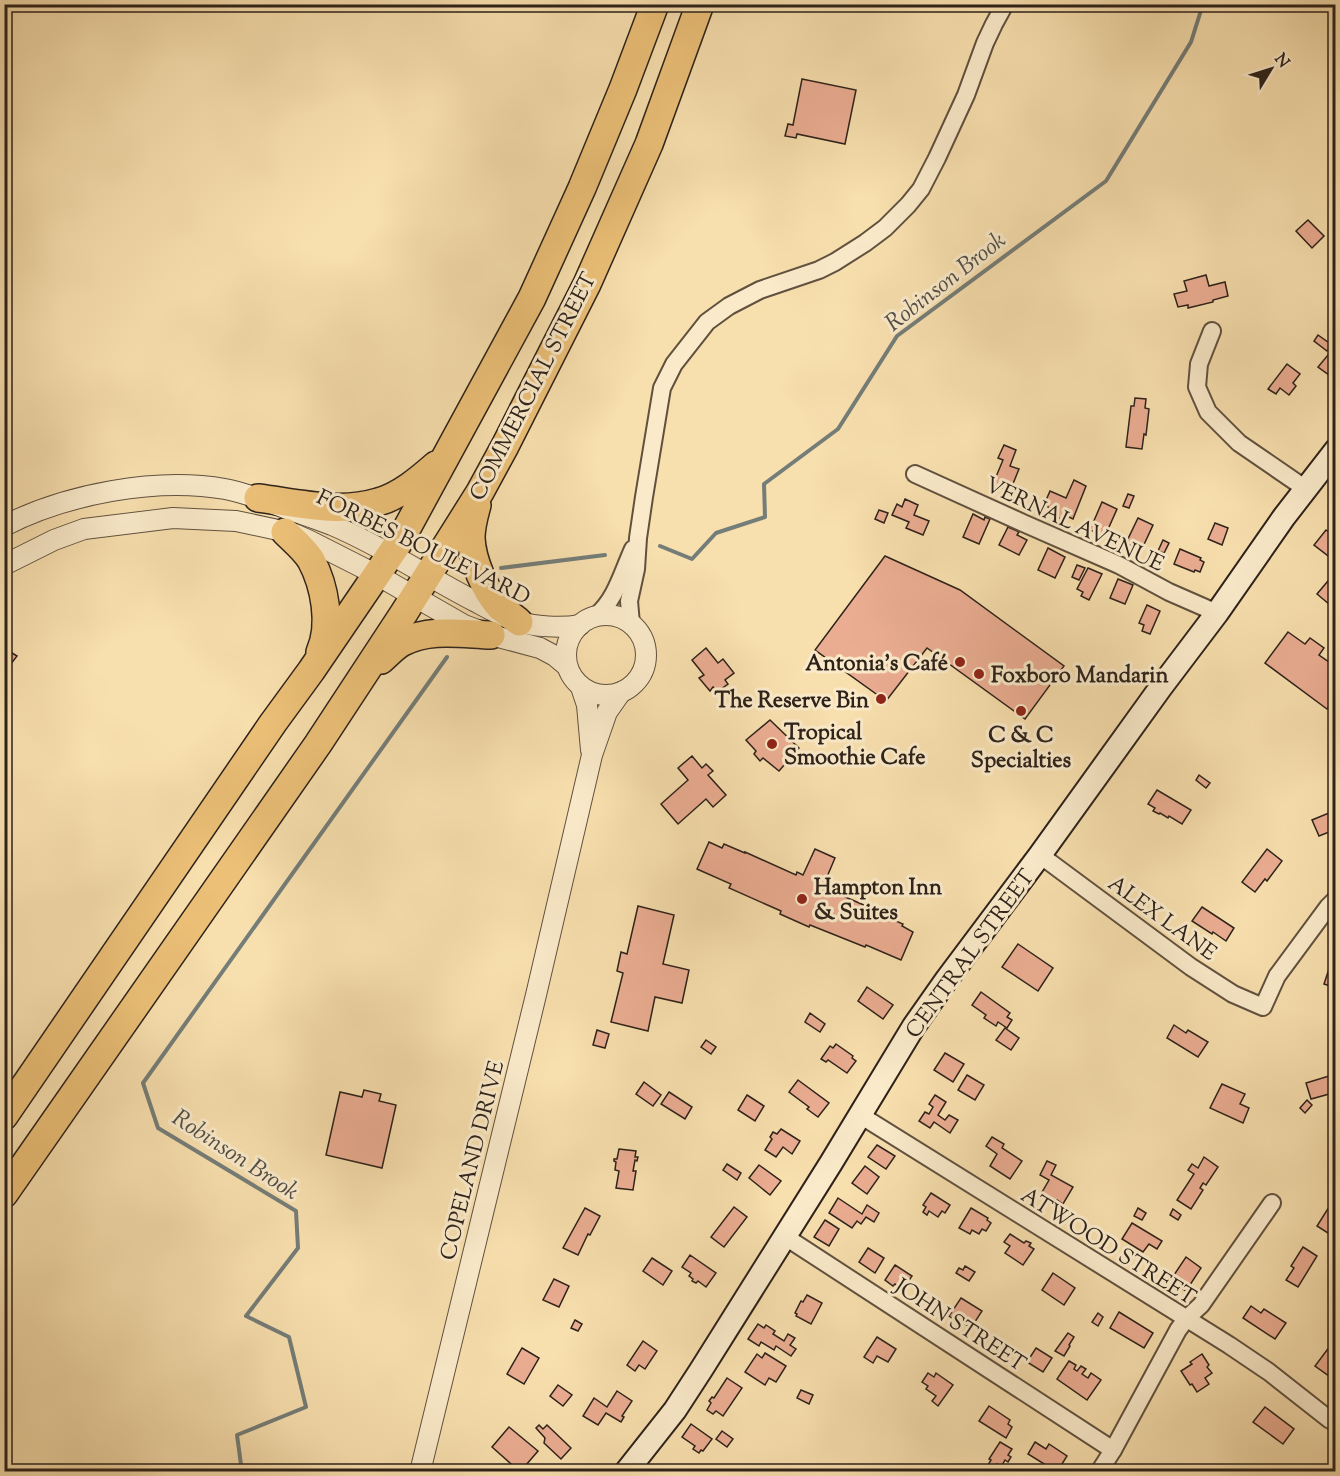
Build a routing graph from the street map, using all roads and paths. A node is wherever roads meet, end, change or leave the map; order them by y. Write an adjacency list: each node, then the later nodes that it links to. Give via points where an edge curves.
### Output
1 (655, 4): 6 (highway, COMMERCIAL STREET, via 623,89 537,288)
2 (700, 4): 9 (highway, COMMERCIAL STREET, via 649,144 587,284)
3 (1005, 4): 13 (street, via 938,158 908,205 876,235 835,262 729,306 707,322 680,356 662,388)
4 (1212, 331): 8 (street, via 1199,364 1197,387 1208,412 1239,443)
5 (1335, 450): 8 (main road, CENTRAL STREET)
6 (446, 456): 10 (highway, via 409,486 378,502 346,508); 15 (highway, COMMERCIAL STREET)
7 (915, 474): 17 (street, VERNAL AVENUE)
8 (1306, 489): 17 (main road, CENTRAL STREET)
9 (480, 492): 16 (highway, COMMERCIAL STREET); 19 (highway, via 471,540 475,559 487,590)
10 (258, 498): 11 (street, FORBES BOULEVARD, via 225,489 186,486 129,489 64,501); 15 (street, FORBES BOULEVARD, via 333,525)
11 (4, 526)
12 (285, 532): 14 (street, FORBES BOULEVARD, via 236,520 141,521 84,530); 15 (street, FORBES BOULEVARD); 23 (highway, via 310,560 323,591 325,641)
13 (638, 538): 18 (street, via 613,596 605,609); 20 (street, via 629,601)
14 (4, 565)
15 (384, 565): 16 (street, FORBES BOULEVARD); 23 (highway, COMMERCIAL STREET)
16 (421, 586): 19 (street, FORBES BOULEVARD); 21 (street, FORBES BOULEVARD, via 464,625); 24 (highway, COMMERCIAL STREET)
17 (1217, 613): 28 (main road, CENTRAL STREET)
18 (588, 621): 19 (street, FORBES BOULEVARD, via 565,627); 20 (street, via 615,616); 22 (street, via 574,631 567,648)
19 (519, 622)
20 (631, 624): 26 (street, via 642,639 646,657 641,674)
21 (490, 634): 22 (street, FORBES BOULEVARD, via 540,648); 24 (highway, via 441,632 414,637 401,642)
22 (567, 666): 25 (street)
23 (311, 671): 31 (highway, COMMERCIAL STREET)
24 (366, 672): 32 (highway, COMMERCIAL STREET)
25 (581, 687): 26 (street, via 596,694); 27 (street, via 587,705)
26 (621, 692): 27 (street, via 607,712)
27 (592, 756): 38 (street, COPELAND DRIVE)
28 (1040, 855): 29 (street, ALEX LANE, via 1191,967 1233,994 1263,1007 1277,976); 30 (main road, CENTRAL STREET, via 914,1026)
29 (1335, 899)
30 (860, 1115): 34 (main road, CENTRAL STREET); 35 (street, ATWOOD STREET)
31 (4, 1116)
32 (4, 1194)
33 (1272, 1203): 35 (street, via 1202,1305)
34 (784, 1236): 37 (street, JOHN STREET); 39 (main road, CENTRAL STREET, via 702,1370)
35 (1186, 1319): 36 (street, ATWOOD STREET, via 1269,1372); 37 (street)
36 (1330, 1420)
37 (1113, 1450): 40 (street)
38 (420, 1472)
39 (626, 1472)
40 (1099, 1472)

